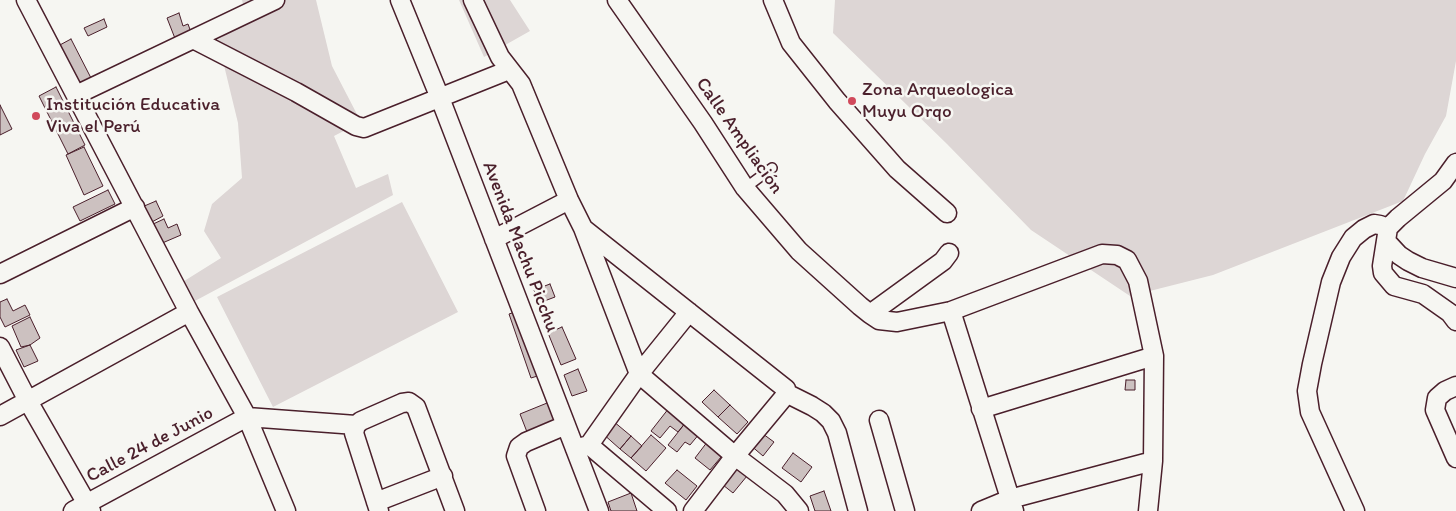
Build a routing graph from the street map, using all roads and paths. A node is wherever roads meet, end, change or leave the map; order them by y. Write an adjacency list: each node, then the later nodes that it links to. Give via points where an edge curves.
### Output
1 (26, 0): 9 (street)
2 (275, 0): 7 (street)
3 (400, 0): 10 (street, Avenida Machu Picchu)
4 (473, 0): 8 (street)
5 (617, 0): 13 (street, Calle Ampliación)
6 (774, 0): 16 (street, via 791,42 837,101 898,169)
7 (193, 38): 9 (street); 10 (street, via 364,128)
8 (509, 70): 10 (street); 14 (street, via 521,84)
9 (76, 95): 15 (street)
10 (440, 98): 19 (street, Avenida Machu Picchu)
11 (1456, 163): 18 (street, via 1443,181 1398,218)
12 (772, 168): 13 (lane)
13 (745, 188): 23 (street, Calle Ampliación, via 799,251)
14 (570, 200): 17 (street); 19 (street)
15 (135, 206): 21 (street); 25 (street)
16 (948, 214)
17 (583, 228): 26 (street); 30 (street)
18 (1387, 235): 22 (street, via 1399,255 1408,261); 27 (street, via 1382,266 1386,278 1394,286 1423,294); 59 (street, via 1380,225 1374,224 1354,238 1342,257 1331,282 1307,391 1310,412)
19 (494, 239): 39 (street, Avenida Machu Picchu)
20 (949, 253): 23 (street, via 943,261)
21 (0, 274)
22 (1456, 278)
23 (865, 310): 24 (street, via 879,320 898,322)
24 (951, 311): 29 (street, via 1102,254 1118,255 1127,260 1138,280); 34 (street)
25 (188, 312): 33 (street); 36 (street)
26 (689, 312): 30 (street); 32 (street, via 786,389)
27 (1456, 321)
28 (0, 347): 33 (street)
29 (1154, 356): 34 (street); 43 (street)
30 (639, 374): 40 (street); 41 (street)
31 (1456, 386): 42 (street, via 1437,398 1435,410)
32 (786, 393): 41 (street); 55 (street, via 812,406 831,421)
33 (28, 401): 35 (street); 47 (street)
34 (981, 409): 45 (street)
35 (0, 416)
36 (247, 417): 38 (street); 47 (street, Calle 24 de Junio); 48 (street)
37 (879, 420): 56 (street)
38 (356, 425): 44 (street, via 409,402 416,407); 46 (street, via 354,433)
39 (566, 425): 40 (street, Avenida Machu Picchu); 50 (street, via 519,447 516,456)
40 (582, 447): 51 (street, Avenida Machu Picchu); 52 (street)
41 (735, 456): 53 (street); 54 (street, via 785,494)
42 (1456, 457)
43 (1152, 461): 45 (street); 58 (street)
44 (443, 476): 46 (street); 49 (street)
45 (1012, 505): 57 (street)
46 (378, 506)
47 (83, 508)
48 (286, 511)
49 (455, 511)
50 (536, 511)
51 (599, 511)
52 (667, 511)
53 (693, 511)
54 (799, 511)
55 (858, 511)
56 (905, 511)
57 (981, 511)
58 (1148, 511)
59 (1355, 511)

